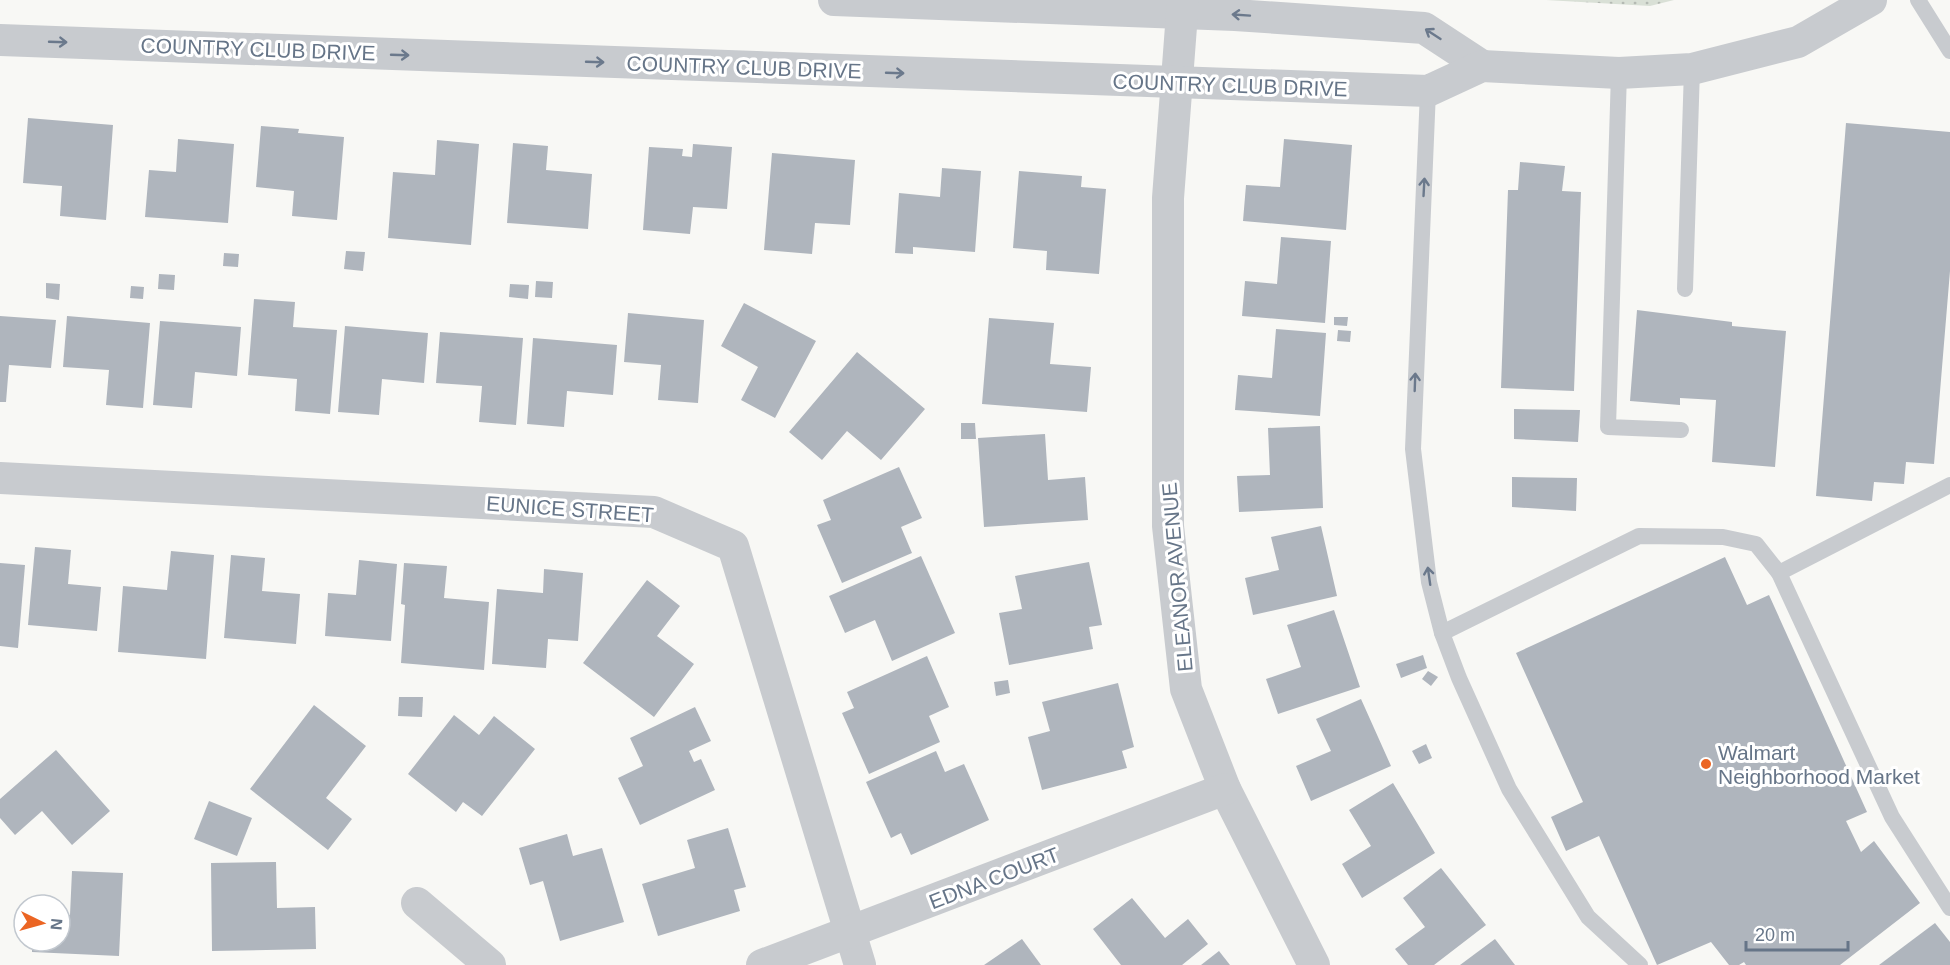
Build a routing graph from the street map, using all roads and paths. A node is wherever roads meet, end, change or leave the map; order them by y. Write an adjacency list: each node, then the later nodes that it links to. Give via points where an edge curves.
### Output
1 (834, 0): 4 (street)
2 (1871, 0): 8 (street, COUNTRY CLUB DRIVE, via 1798,42)
3 (1918, 0): 6 (lane)
4 (1182, 7): 7 (street, one-way to 4, via 1424,28); 10 (street, ELEANOR AVENUE)
5 (0, 40): 10 (street, COUNTRY CLUB DRIVE, one-way to 10)
6 (1950, 51)
7 (1482, 66): 9 (street, COUNTRY CLUB DRIVE); 11 (street, COUNTRY CLUB DRIVE)
8 (1692, 69): 9 (street, COUNTRY CLUB DRIVE); 12 (lane)
9 (1619, 73): 13 (lane, via 1608,427)
10 (1177, 83): 11 (street, COUNTRY CLUB DRIVE); 18 (street, ELEANOR AVENUE, via 1168,198 1168,526 1186,689)
11 (1428, 92): 17 (lane, one-way to 11, via 1429,582 1413,449)
12 (1685, 289)
13 (1681, 430)
14 (0, 478): 21 (street, EUNICE STREET, via 654,512 733,546)
15 (1950, 485): 16 (lane)
16 (1779, 573): 17 (lane, via 1756,544 1723,537 1639,536); 20 (lane, via 1892,817)
17 (1442, 633): 26 (lane, via 1509,789 1588,917)
18 (1225, 789): 21 (street, EDNA COURT); 25 (street, ELEANOR AVENUE)
19 (417, 903): 22 (street)
20 (1950, 908)
21 (852, 933): 23 (street, EDNA COURT); 24 (street, EUNICE STREET)
22 (490, 965)
23 (762, 965)
24 (860, 965)
25 (1314, 965)
26 (1640, 965)

